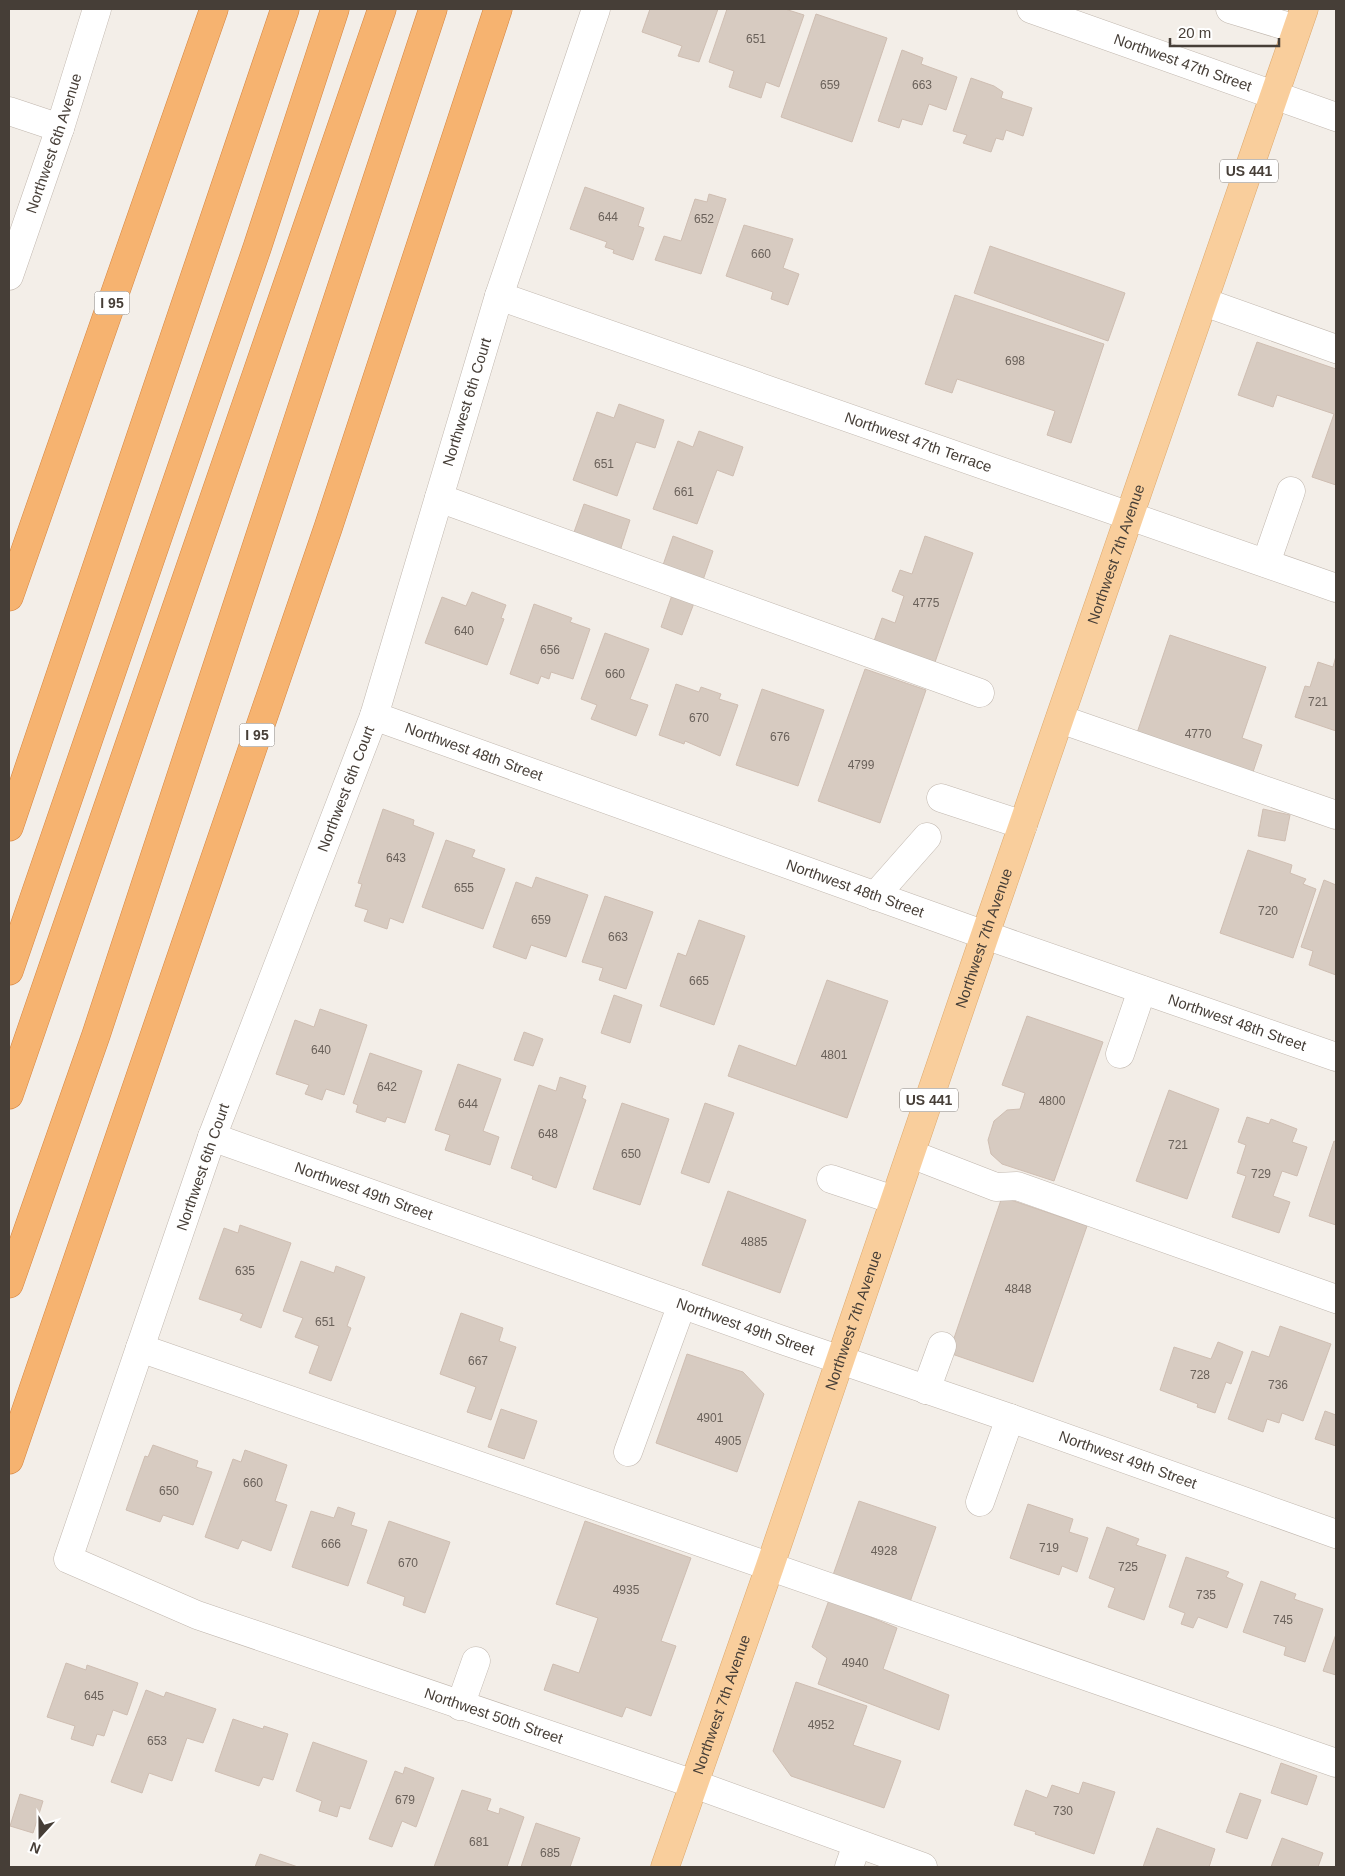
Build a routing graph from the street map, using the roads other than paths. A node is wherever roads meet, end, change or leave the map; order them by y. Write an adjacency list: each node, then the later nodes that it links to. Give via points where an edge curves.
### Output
1 (97, 9): 15 (street, Northwest 6th Avenue)
2 (214, 9): 25 (highway, I 95)
3 (285, 9): 32 (highway)
4 (335, 9): 36 (highway, via 257,248)
5 (382, 9): 40 (highway)
6 (433, 9): 45 (highway, via 99,1025)
7 (498, 9): 54 (highway, I 95, via 328,528)
8 (596, 9): 17 (street, Northwest 6th Court)
9 (1031, 9): 12 (street, Northwest 47th Street)
10 (1230, 9): 11 (street)
11 (1300, 19): 12 (main road, Northwest 7th Avenue / US 441)
12 (1275, 95): 14 (street, Northwest 47th Street); 18 (main road, Northwest 7th Avenue / US 441)
13 (9, 111): 15 (street)
14 (1336, 116)
15 (60, 128): 16 (street, Northwest 6th Avenue)
16 (9, 276)
17 (499, 296): 21 (street, Northwest 6th Court); 22 (street, Northwest 47th Terrace)
18 (1204, 302): 19 (street); 22 (main road, Northwest 7th Avenue / US 441)
19 (1336, 349)
20 (1291, 491): 23 (street)
21 (439, 498): 26 (street); 27 (street, Northwest 6th Court)
22 (1130, 516): 23 (street, Northwest 47th Terrace); 28 (main road, Northwest 7th Avenue / US 441)
23 (1266, 563): 24 (street, Northwest 47th Terrace)
24 (1336, 588)
25 (9, 597)
26 (980, 693)
27 (374, 716): 34 (street, Northwest 48th Street); 41 (street, Northwest 6th Court)
28 (1060, 718): 30 (street); 31 (main road, Northwest 7th Avenue / US 441)
29 (941, 798): 31 (street)
30 (1336, 815)
31 (1023, 825): 35 (main road, Northwest 7th Avenue / US 441)
32 (9, 827)
33 (927, 837): 34 (street)
34 (875, 896): 35 (street, Northwest 48th Street)
35 (985, 935): 37 (street, Northwest 48th Street); 42 (main road, Northwest 7th Avenue / US 441)
36 (9, 971)
37 (1142, 990): 38 (street); 39 (street, Northwest 48th Street)
38 (1120, 1054)
39 (1336, 1057)
40 (9, 1095)
41 (212, 1137): 47 (street, Northwest 49th Street); 49 (street, Northwest 6th Court)
42 (911, 1154): 44 (main road, Northwest 7th Avenue / US 441); 46 (street, via 996,1187 1017,1186)
43 (831, 1179): 44 (street)
44 (894, 1200): 50 (main road, Northwest 7th Avenue / US 441)
45 (9, 1284)
46 (1336, 1299)
47 (682, 1304): 50 (street, Northwest 49th Street); 53 (street)
48 (942, 1346): 51 (street)
49 (140, 1348): 57 (street, Northwest 6th Court); 58 (street)
50 (840, 1360): 51 (street, Northwest 49th Street); 58 (main road, Northwest 7th Avenue / US 441)
51 (926, 1390): 52 (street, Northwest 49th Street)
52 (1010, 1418): 55 (street); 56 (street, Northwest 49th Street)
53 (628, 1452)
54 (9, 1460)
55 (980, 1502)
56 (1336, 1534)
57 (68, 1559): 60 (street, Northwest 50th Street, via 197,1615)
58 (770, 1566): 61 (street); 62 (main road, Northwest 7th Avenue / US 441)
59 (476, 1660): 60 (street)
60 (460, 1706): 62 (street, Northwest 50th Street)
61 (1336, 1763)
62 (694, 1784): 63 (street, Northwest 50th Street); 64 (main road, Northwest 7th Avenue / US 441)
63 (853, 1856): 65 (street, Northwest 50th Street)
64 (665, 1867)
65 (923, 1867)

